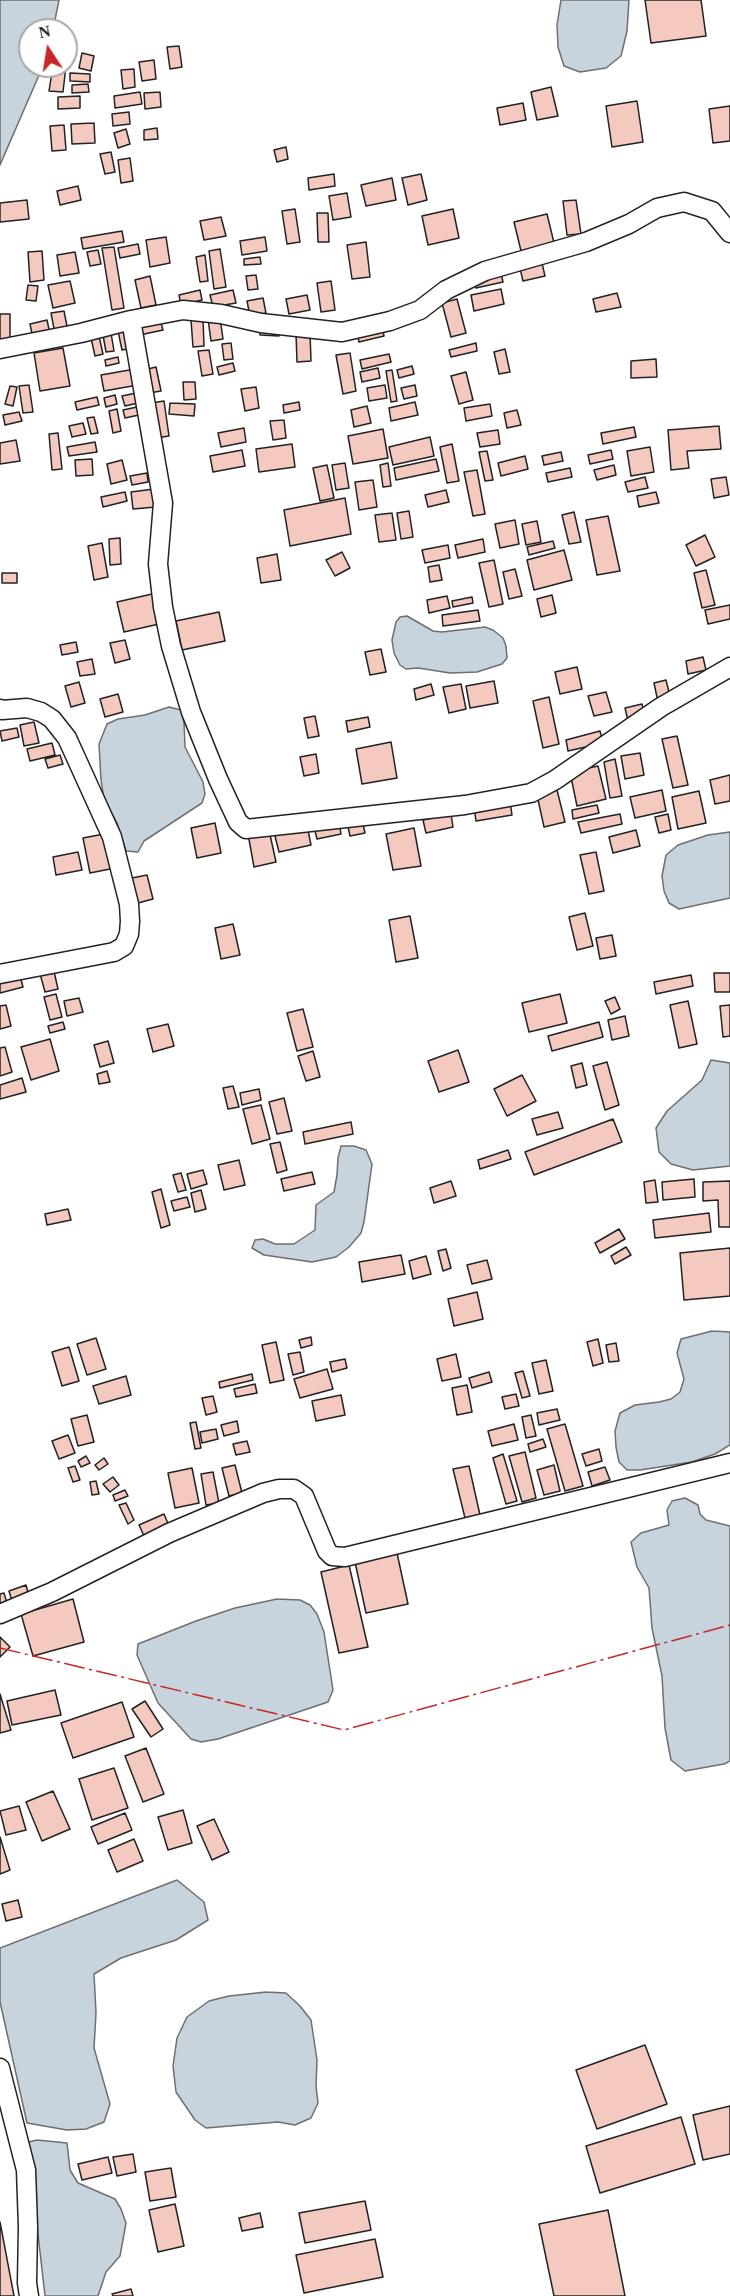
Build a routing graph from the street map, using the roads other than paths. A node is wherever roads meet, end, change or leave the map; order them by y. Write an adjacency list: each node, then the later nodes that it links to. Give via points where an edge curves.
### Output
1 (730, 233): 2 (street, via 712,211 684,202 657,208 586,242 485,271 446,290 420,310 342,332 183,310)
2 (132, 320): 3 (street); 4 (street, via 163,503 158,564 171,646 191,712 218,779 238,822 246,829 465,805 531,793 661,707)
3 (0, 349)
4 (730, 667)
5 (0, 709): 6 (street, via 41,712 67,738 112,837 130,921 124,946 114,952)
6 (0, 974)
7 (730, 1463): 8 (street, via 345,1557 332,1556 327,1551 304,1496 294,1489 279,1489 169,1533)
8 (0, 1614)
9 (0, 2068): 10 (street, via 26,2170)
10 (29, 2296)

